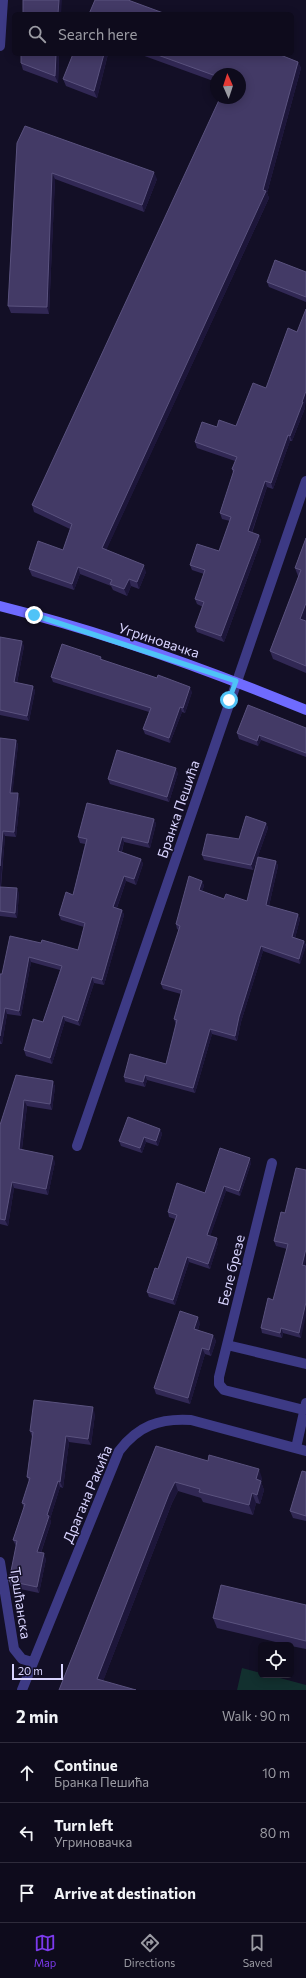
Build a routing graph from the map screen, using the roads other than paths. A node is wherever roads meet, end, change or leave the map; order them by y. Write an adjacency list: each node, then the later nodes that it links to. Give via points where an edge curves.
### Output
1 (3, 0): 2 (street)
2 (0, 46)
3 (306, 481): 5 (street, Бранка Пешића)
4 (0, 606): 5 (main road, Угриновачка, via 86,630)
5 (236, 681): 6 (main road, Угриновачка); 7 (street, Бранка Пешића)
6 (306, 710)
7 (77, 1146)
8 (272, 1163): 9 (street, Беле брезе)
9 (227, 1345): 10 (street); 11 (street, Беле брезе, via 219,1377 219,1384 224,1390)
10 (306, 1364)
11 (305, 1407): 12 (street)
12 (301, 1450): 14 (street, Драгана Ракића, via 191,1420 172,1420 139,1430 119,1452)
13 (0, 1562): 14 (street, Тршћанска, via 14,1649 22,1659)
14 (32, 1662): 15 (street, Драгана Ракића)
15 (22, 1690)

